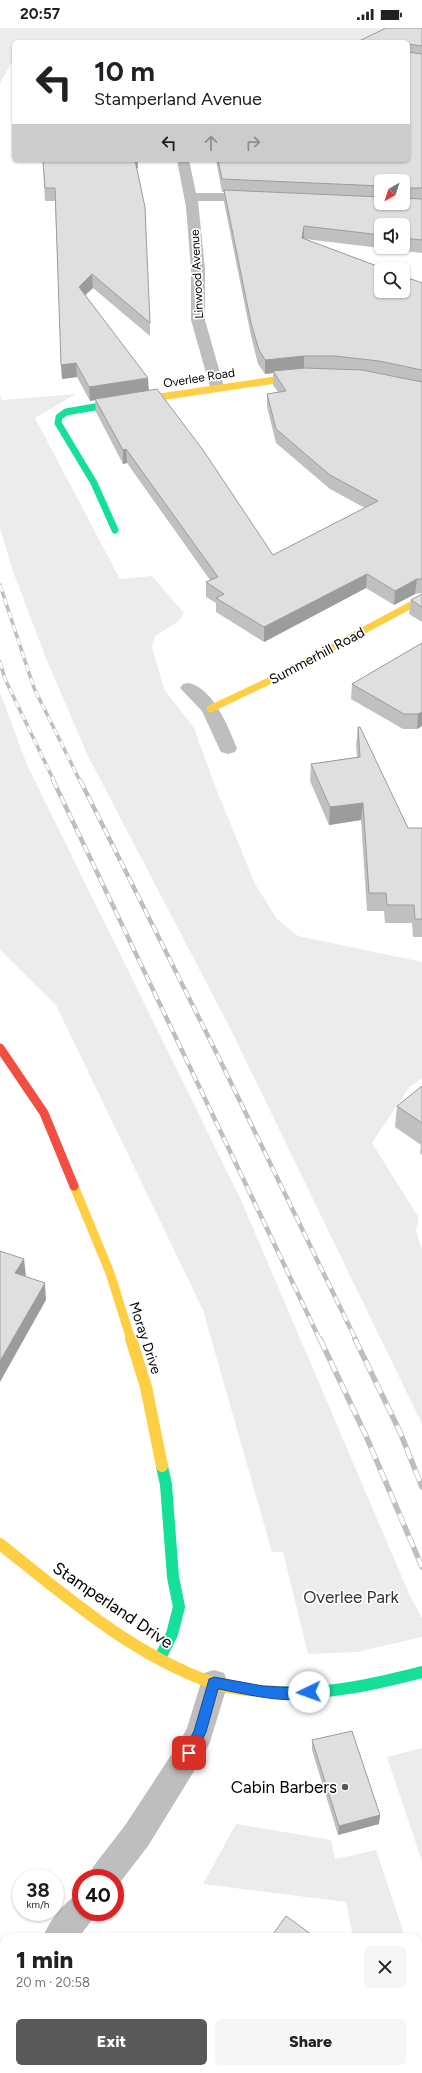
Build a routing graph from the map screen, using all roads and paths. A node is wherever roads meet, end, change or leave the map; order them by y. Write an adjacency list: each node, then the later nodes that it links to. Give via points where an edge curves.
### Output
1 (183, 162): 2 (street, Linwood Avenue)
2 (190, 197): 3 (street); 5 (street, Linwood Avenue, via 198,269 198,320)
3 (267, 198)
4 (310, 376): 5 (street, Overlee Road)
5 (216, 387): 6 (street, Overlee Road, via 78,409 59,417 58,423 94,482)
6 (115, 530)
7 (422, 599): 9 (street, Summerhill Road)
8 (189, 688): 9 (street)
9 (210, 709): 10 (street)
10 (228, 748)
11 (0, 1048): 13 (street, Moray Drive, via 44,1113 53,1133 110,1273 146,1387 166,1485 173,1577 179,1607 172,1634)
12 (0, 1544): 13 (street, Stamperland Drive, via 81,1608)
13 (160, 1658): 15 (street, Stamperland Drive)
14 (422, 1672): 15 (street, Stamperland Drive, via 366,1686 296,1694)
15 (214, 1683): 16 (street, via 200,1732 189,1753 137,1835)
16 (111, 1869)
17 (72, 1920): 18 (street)
18 (62, 1933)

